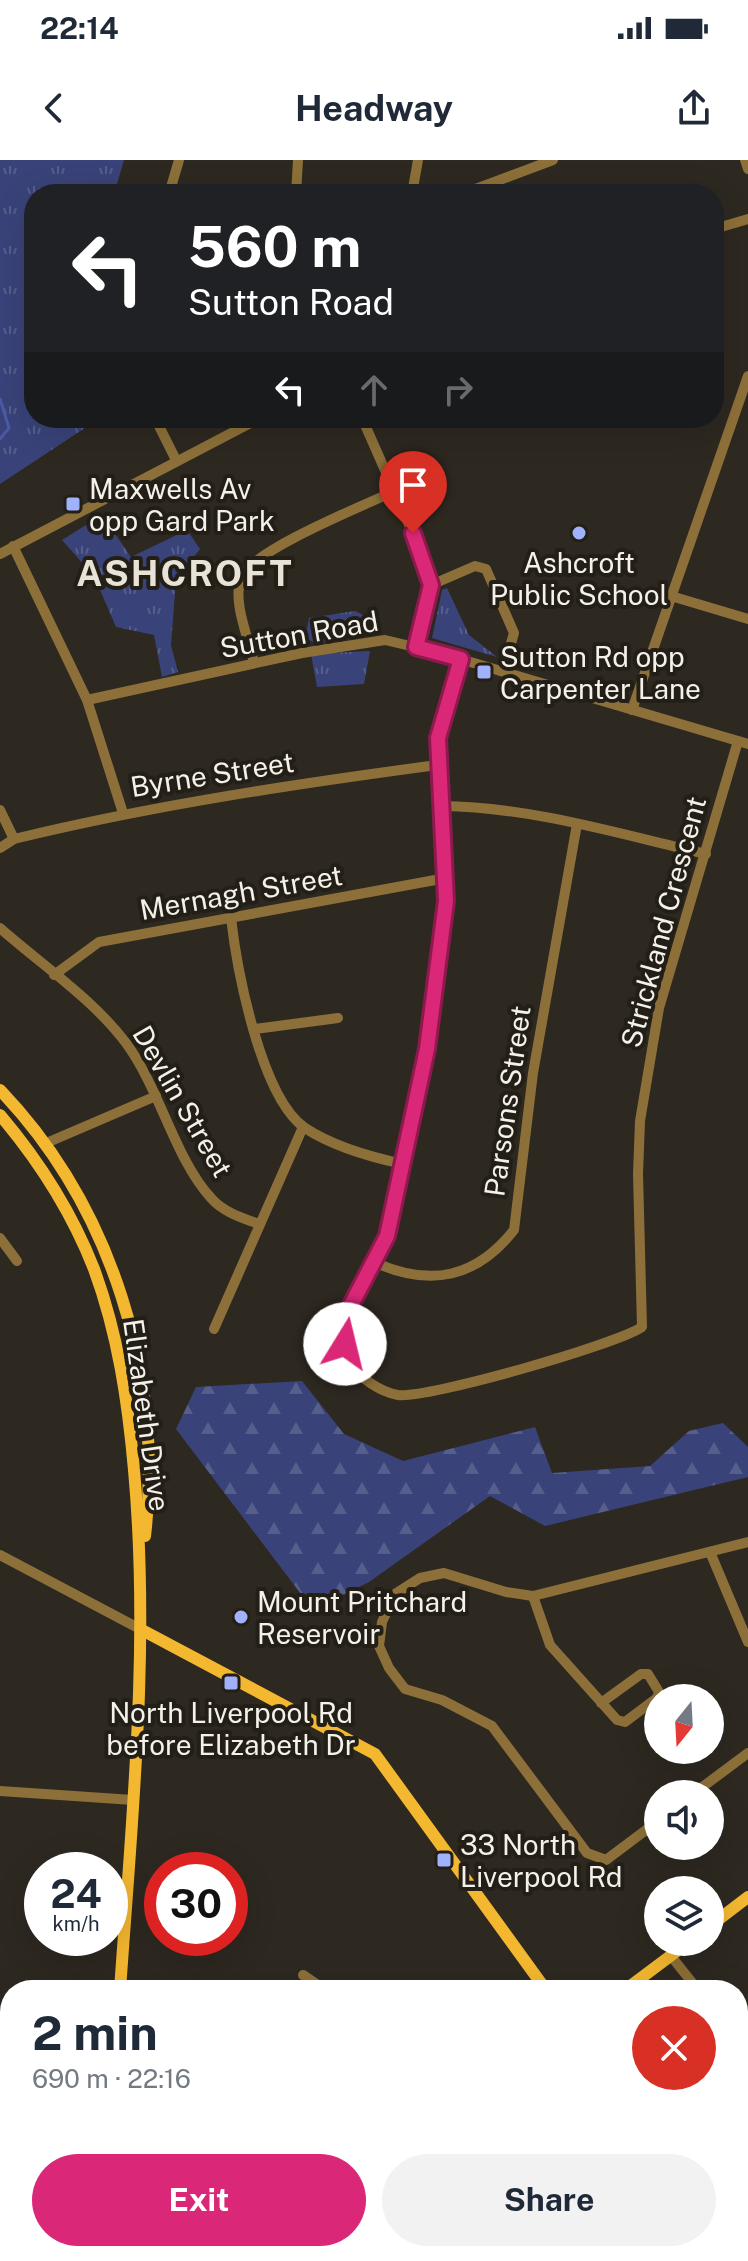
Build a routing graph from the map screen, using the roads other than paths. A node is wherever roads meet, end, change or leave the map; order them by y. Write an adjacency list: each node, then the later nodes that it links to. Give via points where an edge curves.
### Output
1 (179, 160): 8 (street)
2 (298, 160): 9 (street)
3 (418, 160): 10 (street)
4 (553, 160): 6 (street)
5 (745, 160): 7 (street)
6 (532, 163): 11 (street)
7 (748, 169)
8 (172, 184)
9 (297, 184)
10 (414, 184)
11 (487, 184)
12 (748, 219): 13 (street)
13 (724, 226)
14 (748, 376): 23 (street)
15 (160, 428): 18 (street)
16 (240, 428): 18 (street)
17 (367, 428): 19 (street)
18 (176, 460): 20 (street)
19 (395, 491): 22 (street); 27 (street, via 264,553 245,569 239,595)
20 (13, 546): 21 (street); 29 (street)
21 (0, 554)
22 (431, 585): 25 (street); 28 (street, via 480,565 486,569 514,633)
23 (671, 596): 24 (street); 30 (street)
24 (748, 619)
25 (416, 647): 26 (street, Sutton Road); 27 (street, Sutton Road, via 375,640)
26 (461, 659): 28 (street, Sutton Road); 32 (street, Strickland Crescent, via 438,738)
27 (254, 663): 29 (street, Sutton Road)
28 (503, 671): 30 (street, Sutton Road)
29 (87, 700): 35 (street)
30 (632, 710): 31 (street, Sutton Road)
31 (743, 743): 39 (street, Strickland Crescent)
32 (437, 765): 33 (street, Strickland Crescent); 35 (street, Byrne Street, via 259,788)
33 (442, 806): 36 (street, via 481,806); 40 (street, Strickland Crescent)
34 (0, 810): 37 (street)
35 (123, 813): 37 (street, Byrne Street)
36 (577, 824): 39 (street); 55 (street, Parsons Street, via 533,1073 514,1230 498,1251 469,1270 436,1277)
37 (14, 839): 38 (street, Byrne Street)
38 (0, 848)
39 (706, 854): 55 (street, Strickland Crescent, via 659,1008 640,1121 642,1327 559,1358 425,1394 398,1395 368,1381 346,1351 349,1309)
40 (446, 878): 41 (street, Mernagh Street); 51 (street, Strickland Crescent, via 427,1049)
41 (231, 918): 43 (street, Mernagh Street, via 99,942); 45 (street)
42 (0, 928): 43 (street, Devlin Street)
43 (54, 975): 47 (street, Devlin Street, via 113,1027)
44 (338, 1018): 45 (street)
45 (255, 1029): 49 (street, via 278,1094)
46 (0, 1090): 50 (main road, Elizabeth Drive)
47 (156, 1096): 50 (street); 52 (street, Devlin Street, via 212,1200)
48 (0, 1115): 60 (main road, Elizabeth Drive, via 63,1204 104,1299 122,1374)
49 (303, 1127): 51 (street, via 344,1147); 52 (street)
50 (44, 1144): 60 (main road, Elizabeth Drive, via 92,1222 135,1343 147,1424)
51 (403, 1164): 55 (street, Strickland Crescent)
52 (259, 1224): 56 (street)
53 (0, 1238): 54 (street)
54 (17, 1261)
55 (376, 1263)
56 (214, 1329)
57 (748, 1542): 58 (street)
58 (710, 1552): 61 (street); 63 (street)
59 (0, 1555): 62 (street)
60 (142, 1559): 62 (main road, Elizabeth Drive)
61 (533, 1596): 64 (street, via 550,1645); 69 (street, via 444,1573 420,1578 395,1594 382,1622 379,1646 405,1689 442,1700 492,1726 587,1853 606,1860)
62 (142, 1630): 68 (main road, Elizabeth Drive); 76 (main road, via 375,1754)
63 (748, 1642)
64 (601, 1703): 64 (street, via 625,1722 659,1692 648,1674 641,1674)
65 (748, 1753): 66 (street)
66 (712, 1780)
67 (0, 1791): 68 (street)
68 (133, 1800): 74 (main road, Elizabeth Drive)
69 (644, 1832)
70 (746, 1901): 71 (main road)
71 (724, 1916)
72 (671, 1956): 77 (main road); 78 (street)
73 (303, 1975): 75 (street)
74 (121, 1980)
75 (310, 1980)
76 (539, 1980)
77 (639, 1980)
78 (690, 1980)

